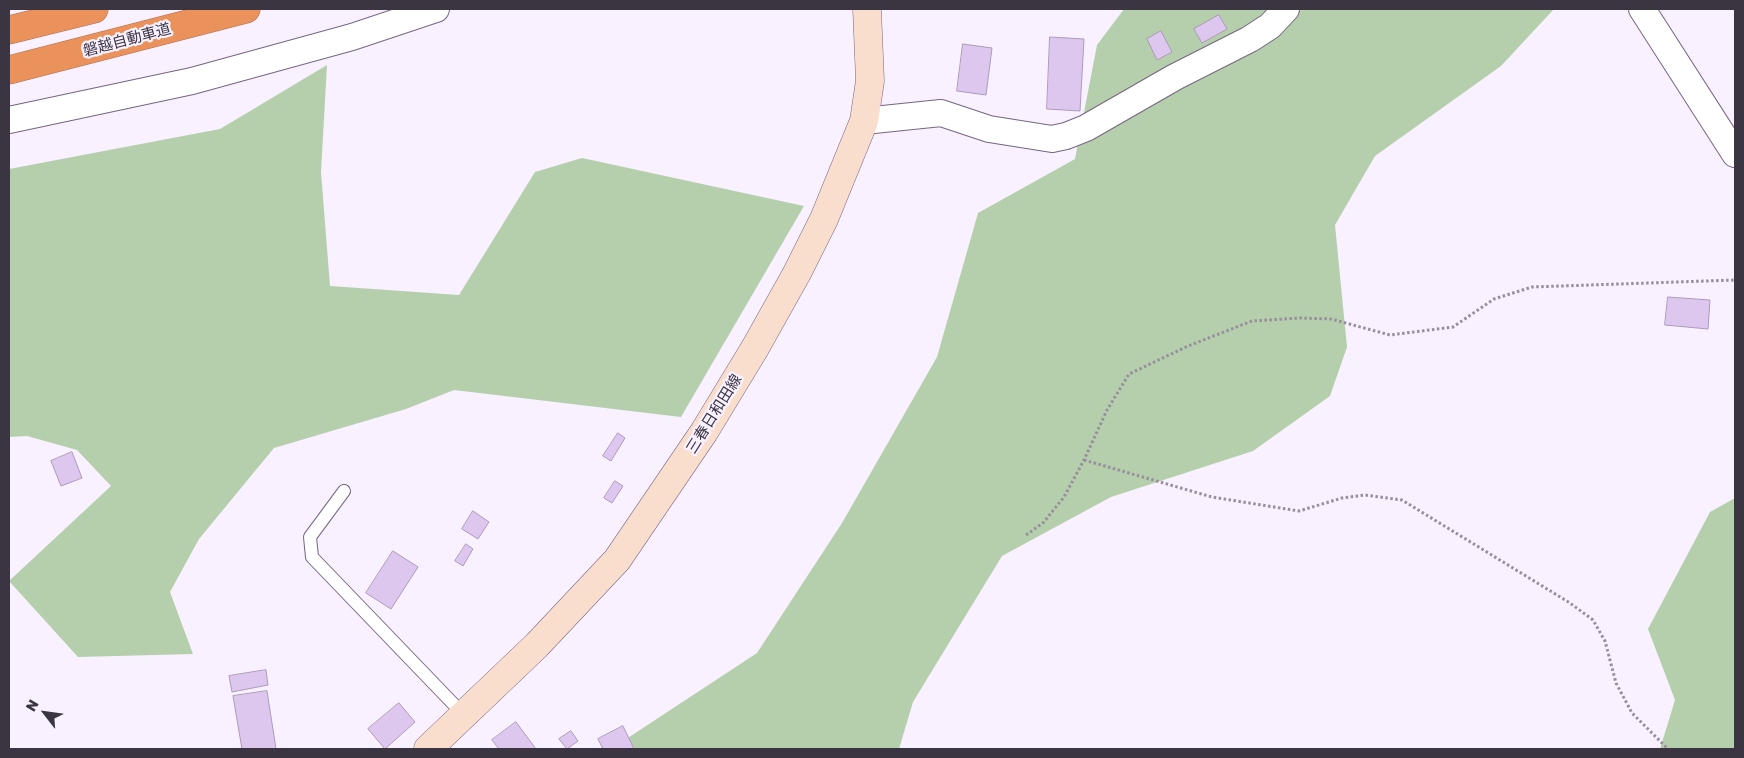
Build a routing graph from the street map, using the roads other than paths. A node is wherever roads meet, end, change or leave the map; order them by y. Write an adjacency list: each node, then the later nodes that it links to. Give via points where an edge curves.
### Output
1 (94, 9): 7 (highway)
2 (246, 9): 8 (highway, 磐越自動車道)
3 (436, 9): 9 (street, via 352,37 192,81)
4 (867, 9): 10 (main road, 三春日和田線, via 870,82)
5 (1286, 9): 10 (street, via 1270,26 1250,39 1066,136 1052,139 989,129 941,113)
6 (1642, 9): 11 (street)
7 (9, 30)
8 (9, 70)
9 (9, 120)
10 (864, 120): 13 (main road, 三春日和田線, via 846,170 797,273 704,432 617,560 537,645)
11 (1735, 154)
12 (344, 491): 13 (lane, via 310,537 312,557)
13 (464, 715): 14 (main road, 三春日和田線)
14 (428, 749)

